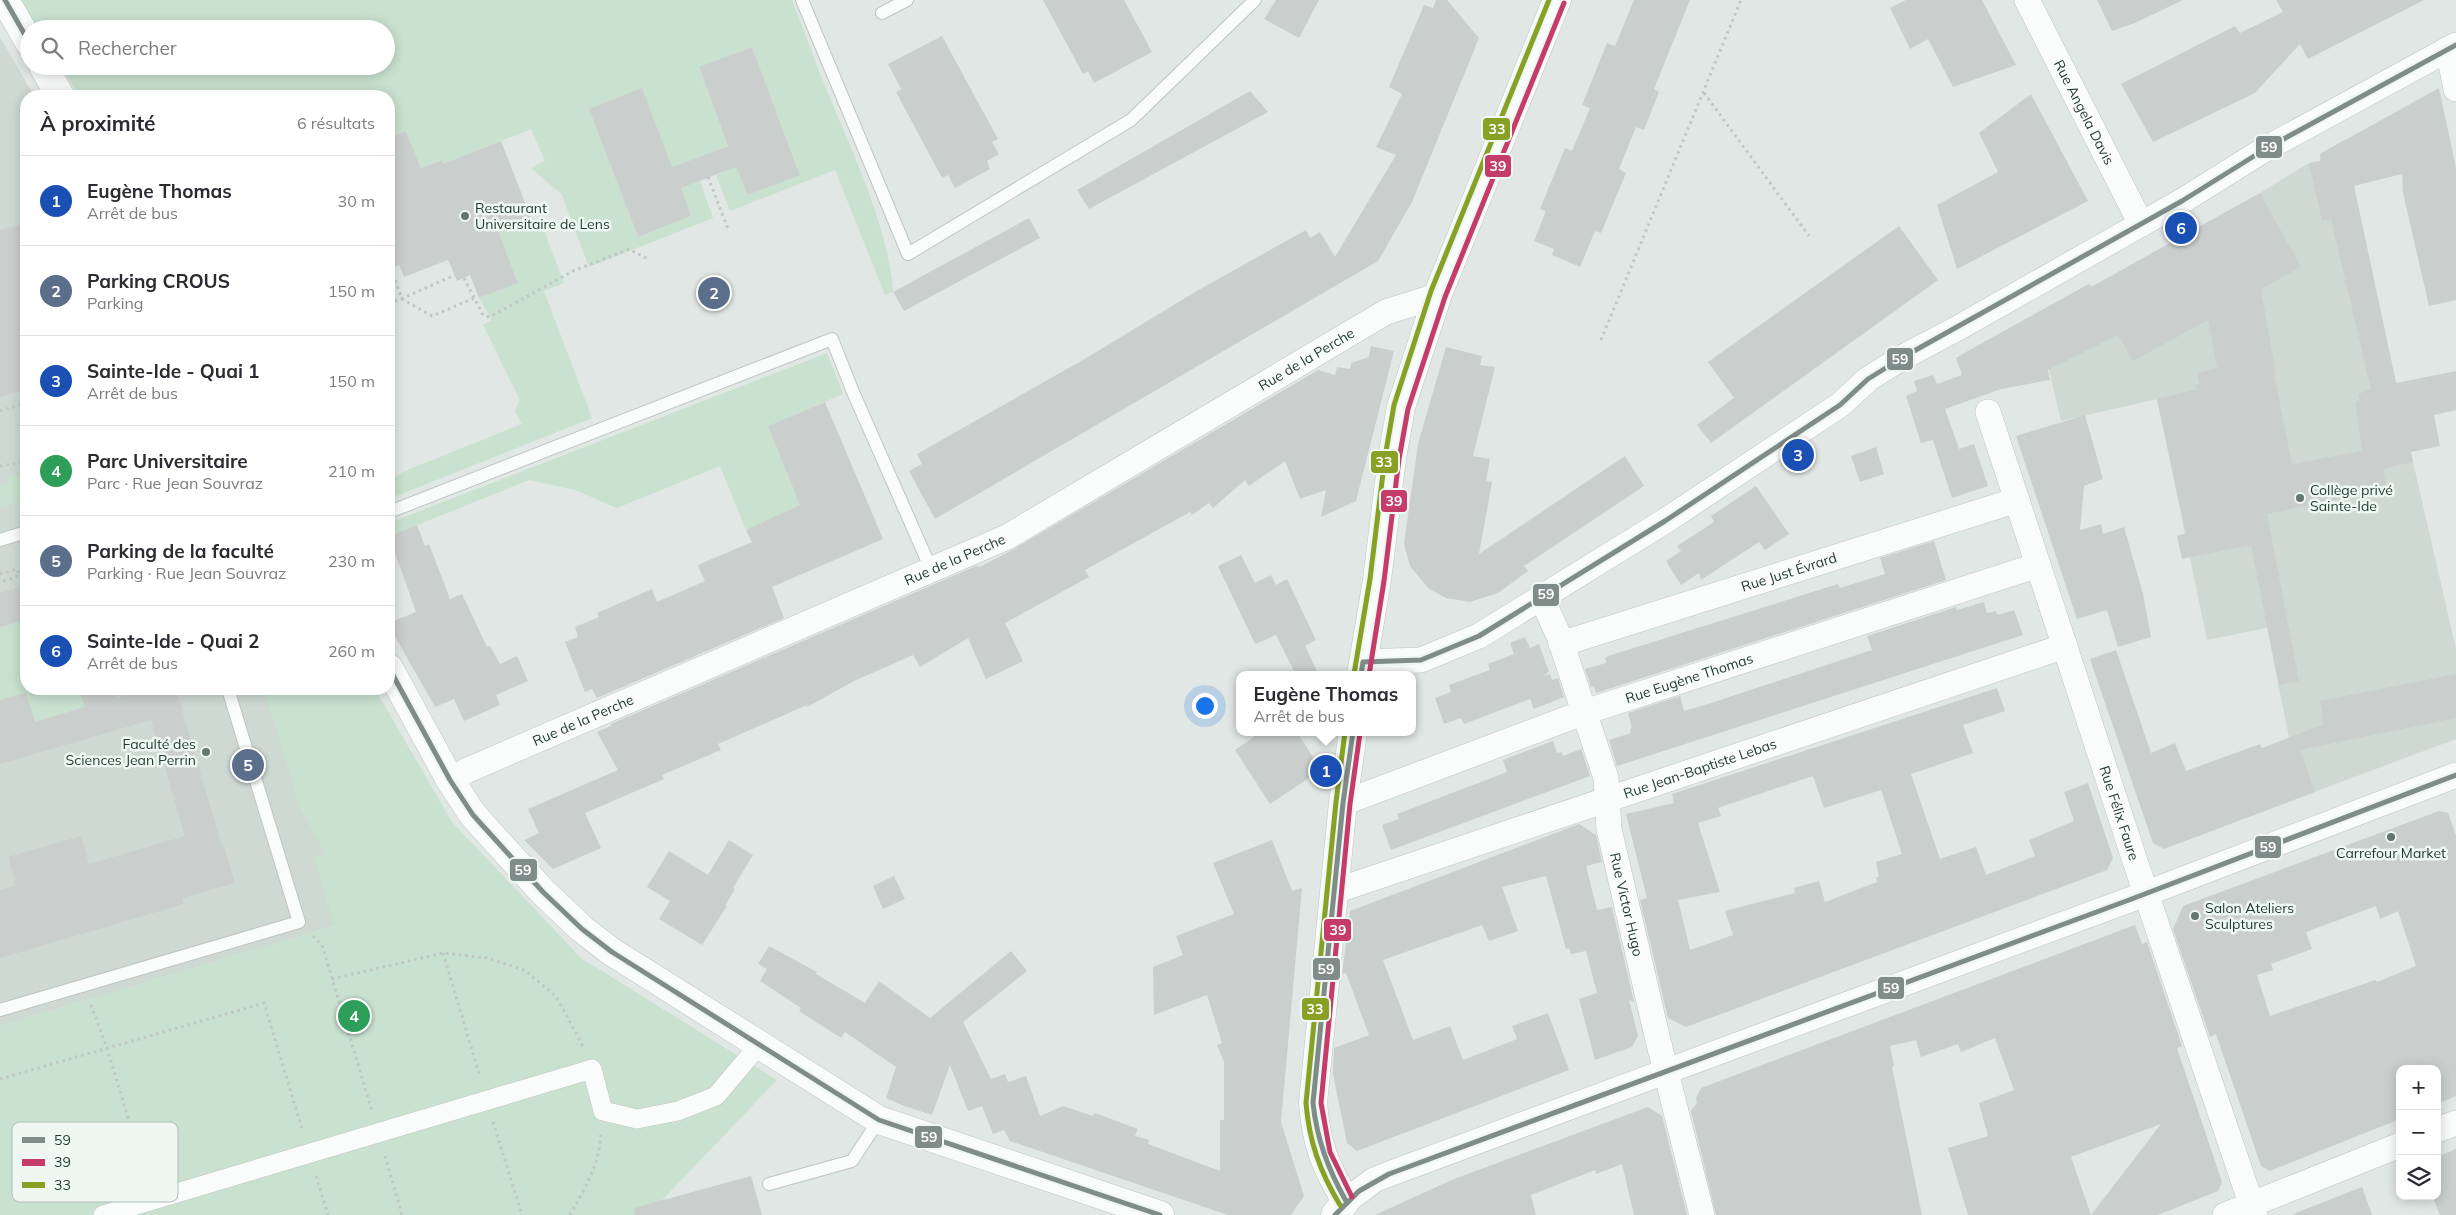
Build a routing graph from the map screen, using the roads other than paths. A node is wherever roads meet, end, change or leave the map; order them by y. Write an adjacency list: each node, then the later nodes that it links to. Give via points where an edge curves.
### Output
1 (5, 0): 8 (street)
2 (802, 0): 4 (lane, via 908,254 1131,120)
3 (906, 0): 7 (lane)
4 (1256, 0)
5 (1556, 0): 14 (street)
6 (2027, 0): 13 (street, Rue Angela Davis)
7 (882, 13)
8 (20, 26)
9 (2452, 47): 11 (street); 13 (street, via 2267,148)
10 (48, 75): 12 (street)
11 (2456, 89)
12 (57, 90)
13 (2141, 224): 22 (street, via 1868,379 1840,405)
14 (1437, 296): 21 (street, Rue de la Perche, via 1386,312 1007,537); 25 (street, via 1401,407)
15 (1988, 412): 16 (street, Rue Félix Faure)
16 (2017, 500): 20 (street, Rue Félix Faure); 23 (street, Rue Just Évrard)
17 (395, 510): 21 (lane, via 832,339 852,392)
18 (20, 534): 19 (lane)
19 (0, 540)
20 (2038, 565): 24 (street, Rue Félix Faure); 28 (street, Rue Eugène Thomas)
21 (931, 569): 31 (street, Rue de la Perche)
22 (1542, 599): 23 (street, Rue Victor Hugo); 25 (street, via 1479,636 1421,660)
23 (1561, 644): 28 (street, Rue Victor Hugo)
24 (2065, 646): 32 (street, Rue Jean-Baptiste Lebas); 35 (street, Rue Félix Faure)
25 (1362, 668)
26 (395, 679): 31 (street)
27 (230, 695): 36 (lane, via 299,922)
28 (1585, 712): 32 (street, Rue Victor Hugo, via 1606,778); 33 (street, Rue Eugène Thomas)
29 (1352, 736): 33 (street)
30 (2456, 776): 35 (street)
31 (450, 780): 37 (street, via 473,815 543,892 582,929)
32 (1609, 800): 34 (street, Rue Jean-Baptiste Lebas); 38 (street, Rue Victor Hugo, via 1609,829)
33 (1343, 802): 34 (street)
34 (1335, 891): 47 (street, via 1313,1103 1316,1136)
35 (2148, 893): 38 (street); 48 (street, Rue Félix Faure)
36 (0, 1010)
37 (758, 1046): 39 (street); 44 (street, via 716,1096 678,1111 637,1119 602,1111 592,1069 309,1154)
38 (1666, 1071): 47 (street, via 1381,1177); 51 (street, Rue Victor Hugo)
39 (879, 1120): 43 (lane, via 852,1161); 50 (street)
40 (2456, 1123): 41 (street)
41 (2441, 1129)
42 (2396, 1147): 48 (street)
43 (769, 1184)
44 (178, 1200)
45 (172, 1202): 46 (street)
46 (155, 1208): 49 (street)
47 (1341, 1208)
48 (2253, 1210): 52 (street)
49 (103, 1215)
50 (1160, 1215)
51 (1702, 1215)
52 (2225, 1215)

